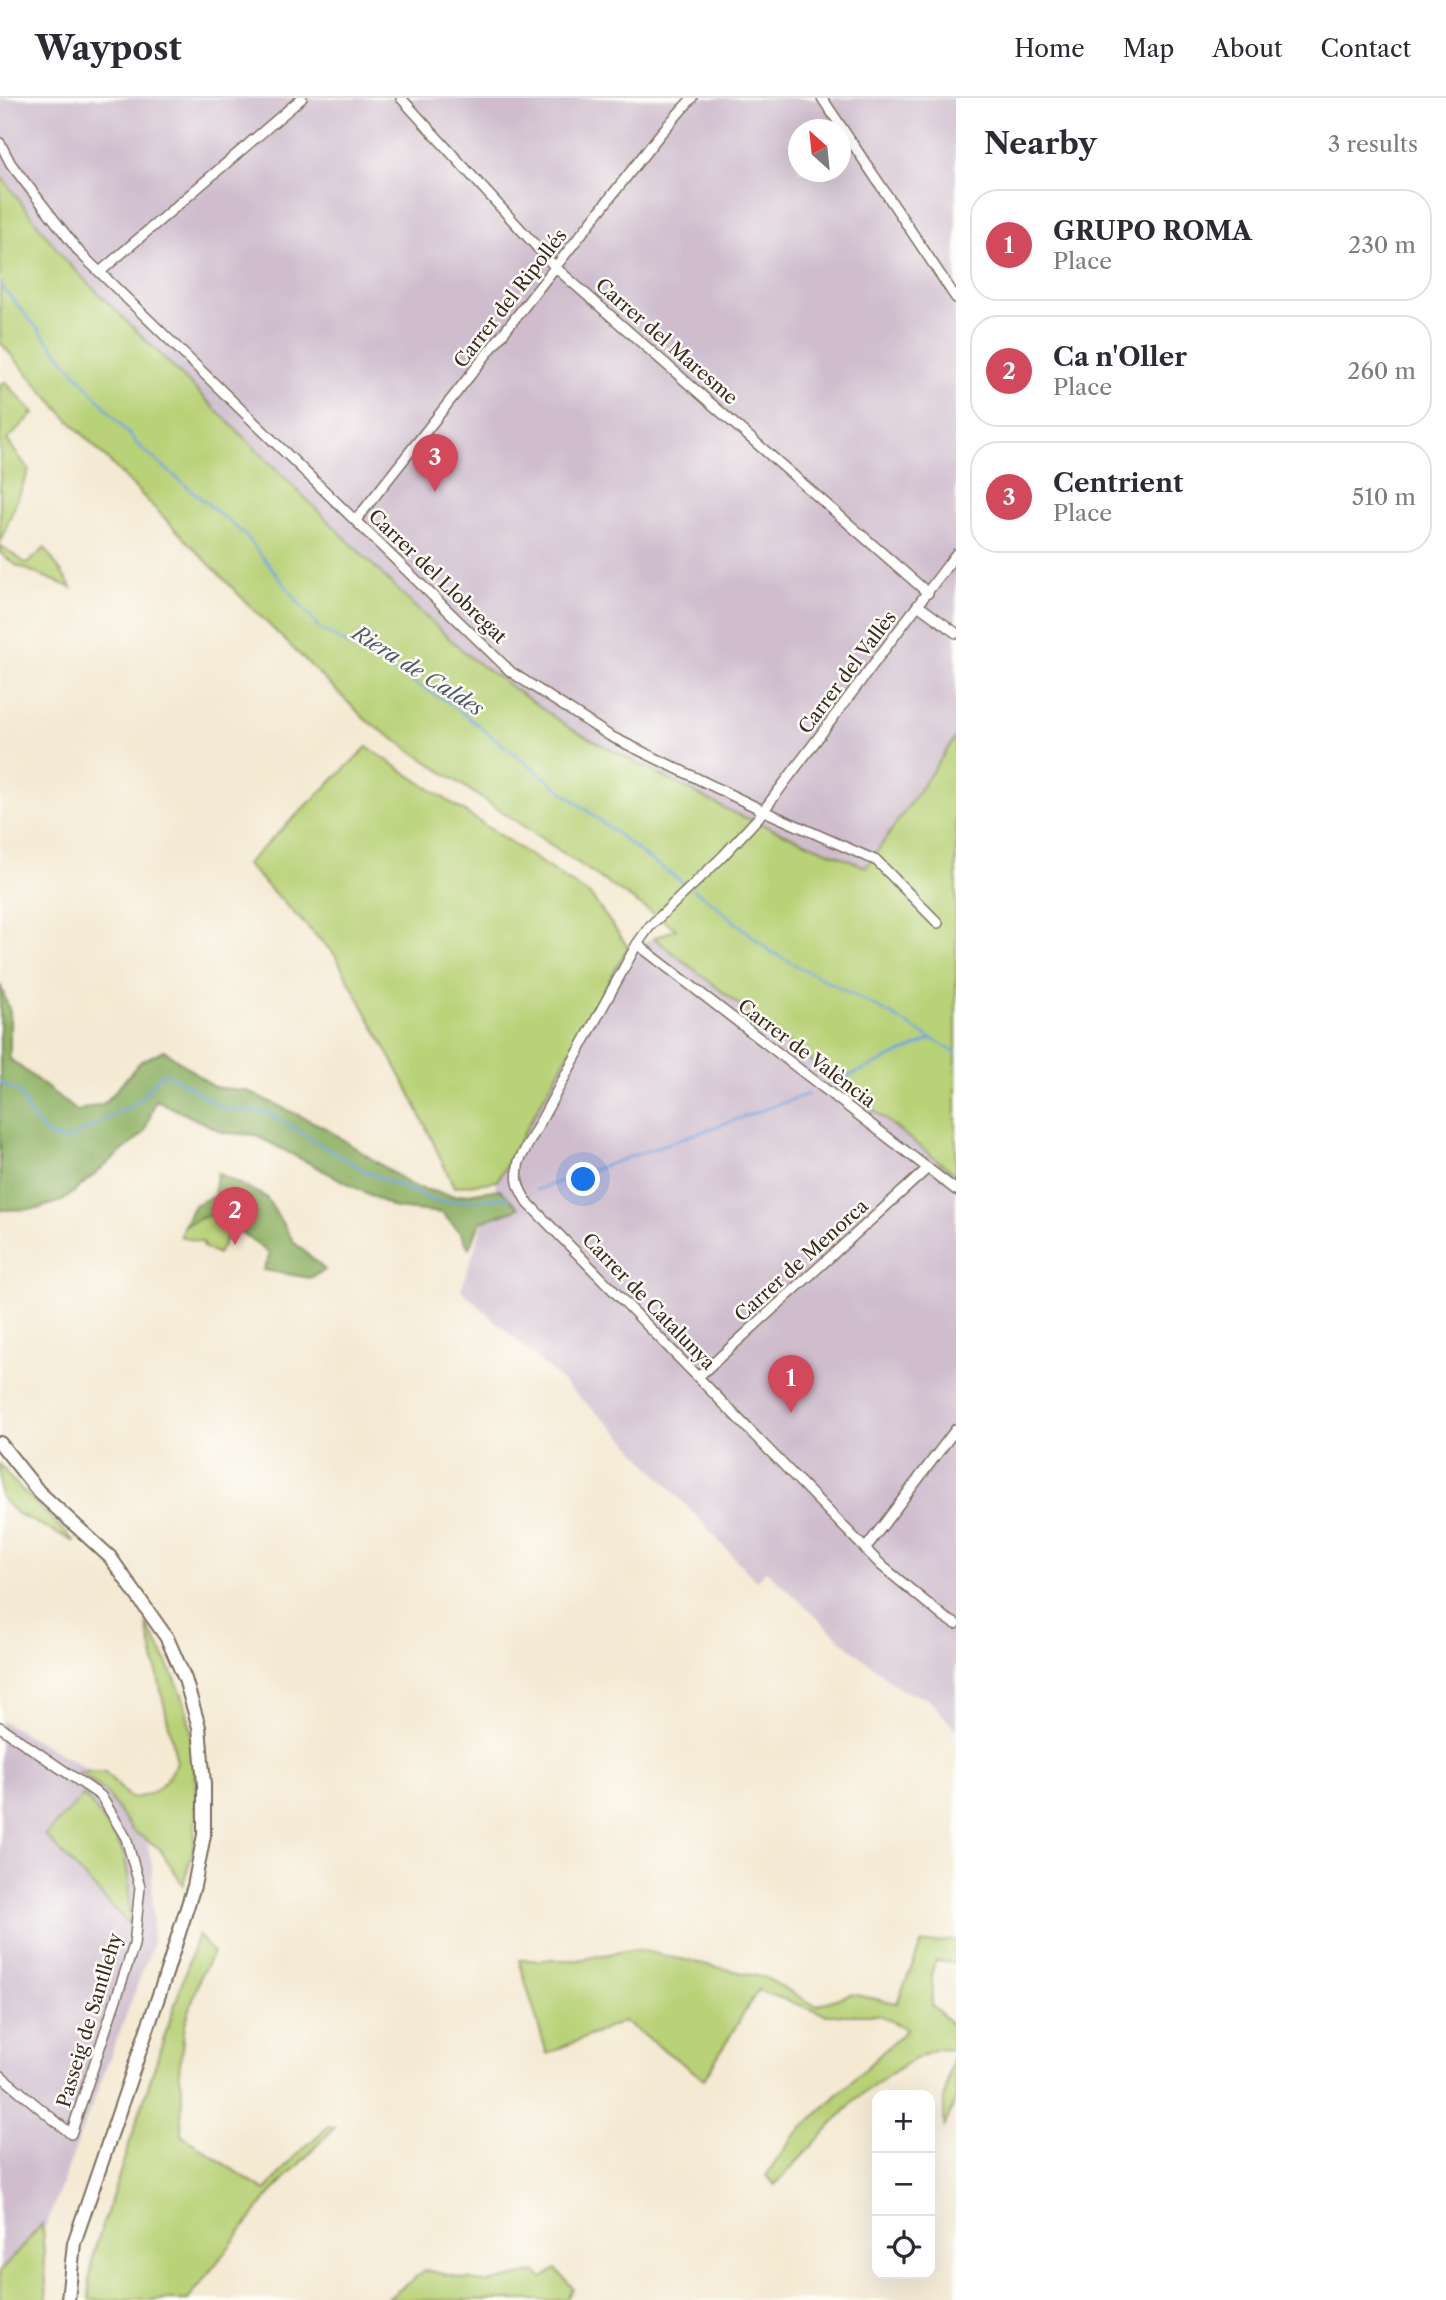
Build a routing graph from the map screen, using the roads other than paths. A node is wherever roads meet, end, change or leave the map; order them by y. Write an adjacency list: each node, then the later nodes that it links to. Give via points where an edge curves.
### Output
1 (302, 98): 7 (street)
2 (401, 98): 6 (street, Carrer del Maresme)
3 (692, 98): 6 (street, Carrer del Ripollés)
4 (822, 98): 8 (street)
5 (0, 143): 7 (street, Carrer del Llobregat, via 80,253)
6 (556, 268): 9 (street, Carrer del Ripollés); 11 (street, Carrer del Maresme)
7 (101, 271): 9 (street, Carrer del Llobregat)
8 (956, 298)
9 (356, 520): 14 (street, Carrer del Llobregat, via 510,672 610,736)
10 (956, 554): 11 (street, Carrer del Vallès)
11 (928, 593): 12 (street, Carrer del Vallès)
12 (919, 606): 13 (street); 14 (street, Carrer del Vallès)
13 (956, 633)
14 (764, 811): 15 (street, Carrer del Vallès); 16 (street, Carrer del Llobregat, via 877,861)
15 (722, 857): 17 (street, Carrer de Catalunya)
16 (938, 923)
17 (636, 944): 18 (street, Carrer de València); 20 (street, Carrer de Catalunya, via 519,1161 517,1182 528,1203)
18 (928, 1168): 19 (street, Carrer de València); 20 (street, Carrer de Menorca)
19 (956, 1190)
20 (698, 1377): 23 (street, Carrer de Catalunya)
21 (956, 1429): 23 (street)
22 (0, 1443): 27 (main road, via 38,1492 110,1557 167,1638 199,1727 204,1784 204,1835 194,1886 74,2243)
23 (865, 1549): 24 (street, Carrer de Catalunya)
24 (956, 1624)
25 (0, 1727): 26 (street, Passeig de Santllehy, via 101,1797 126,1838 140,1887 134,1945 71,2134)
26 (0, 2076)
27 (68, 2300)

